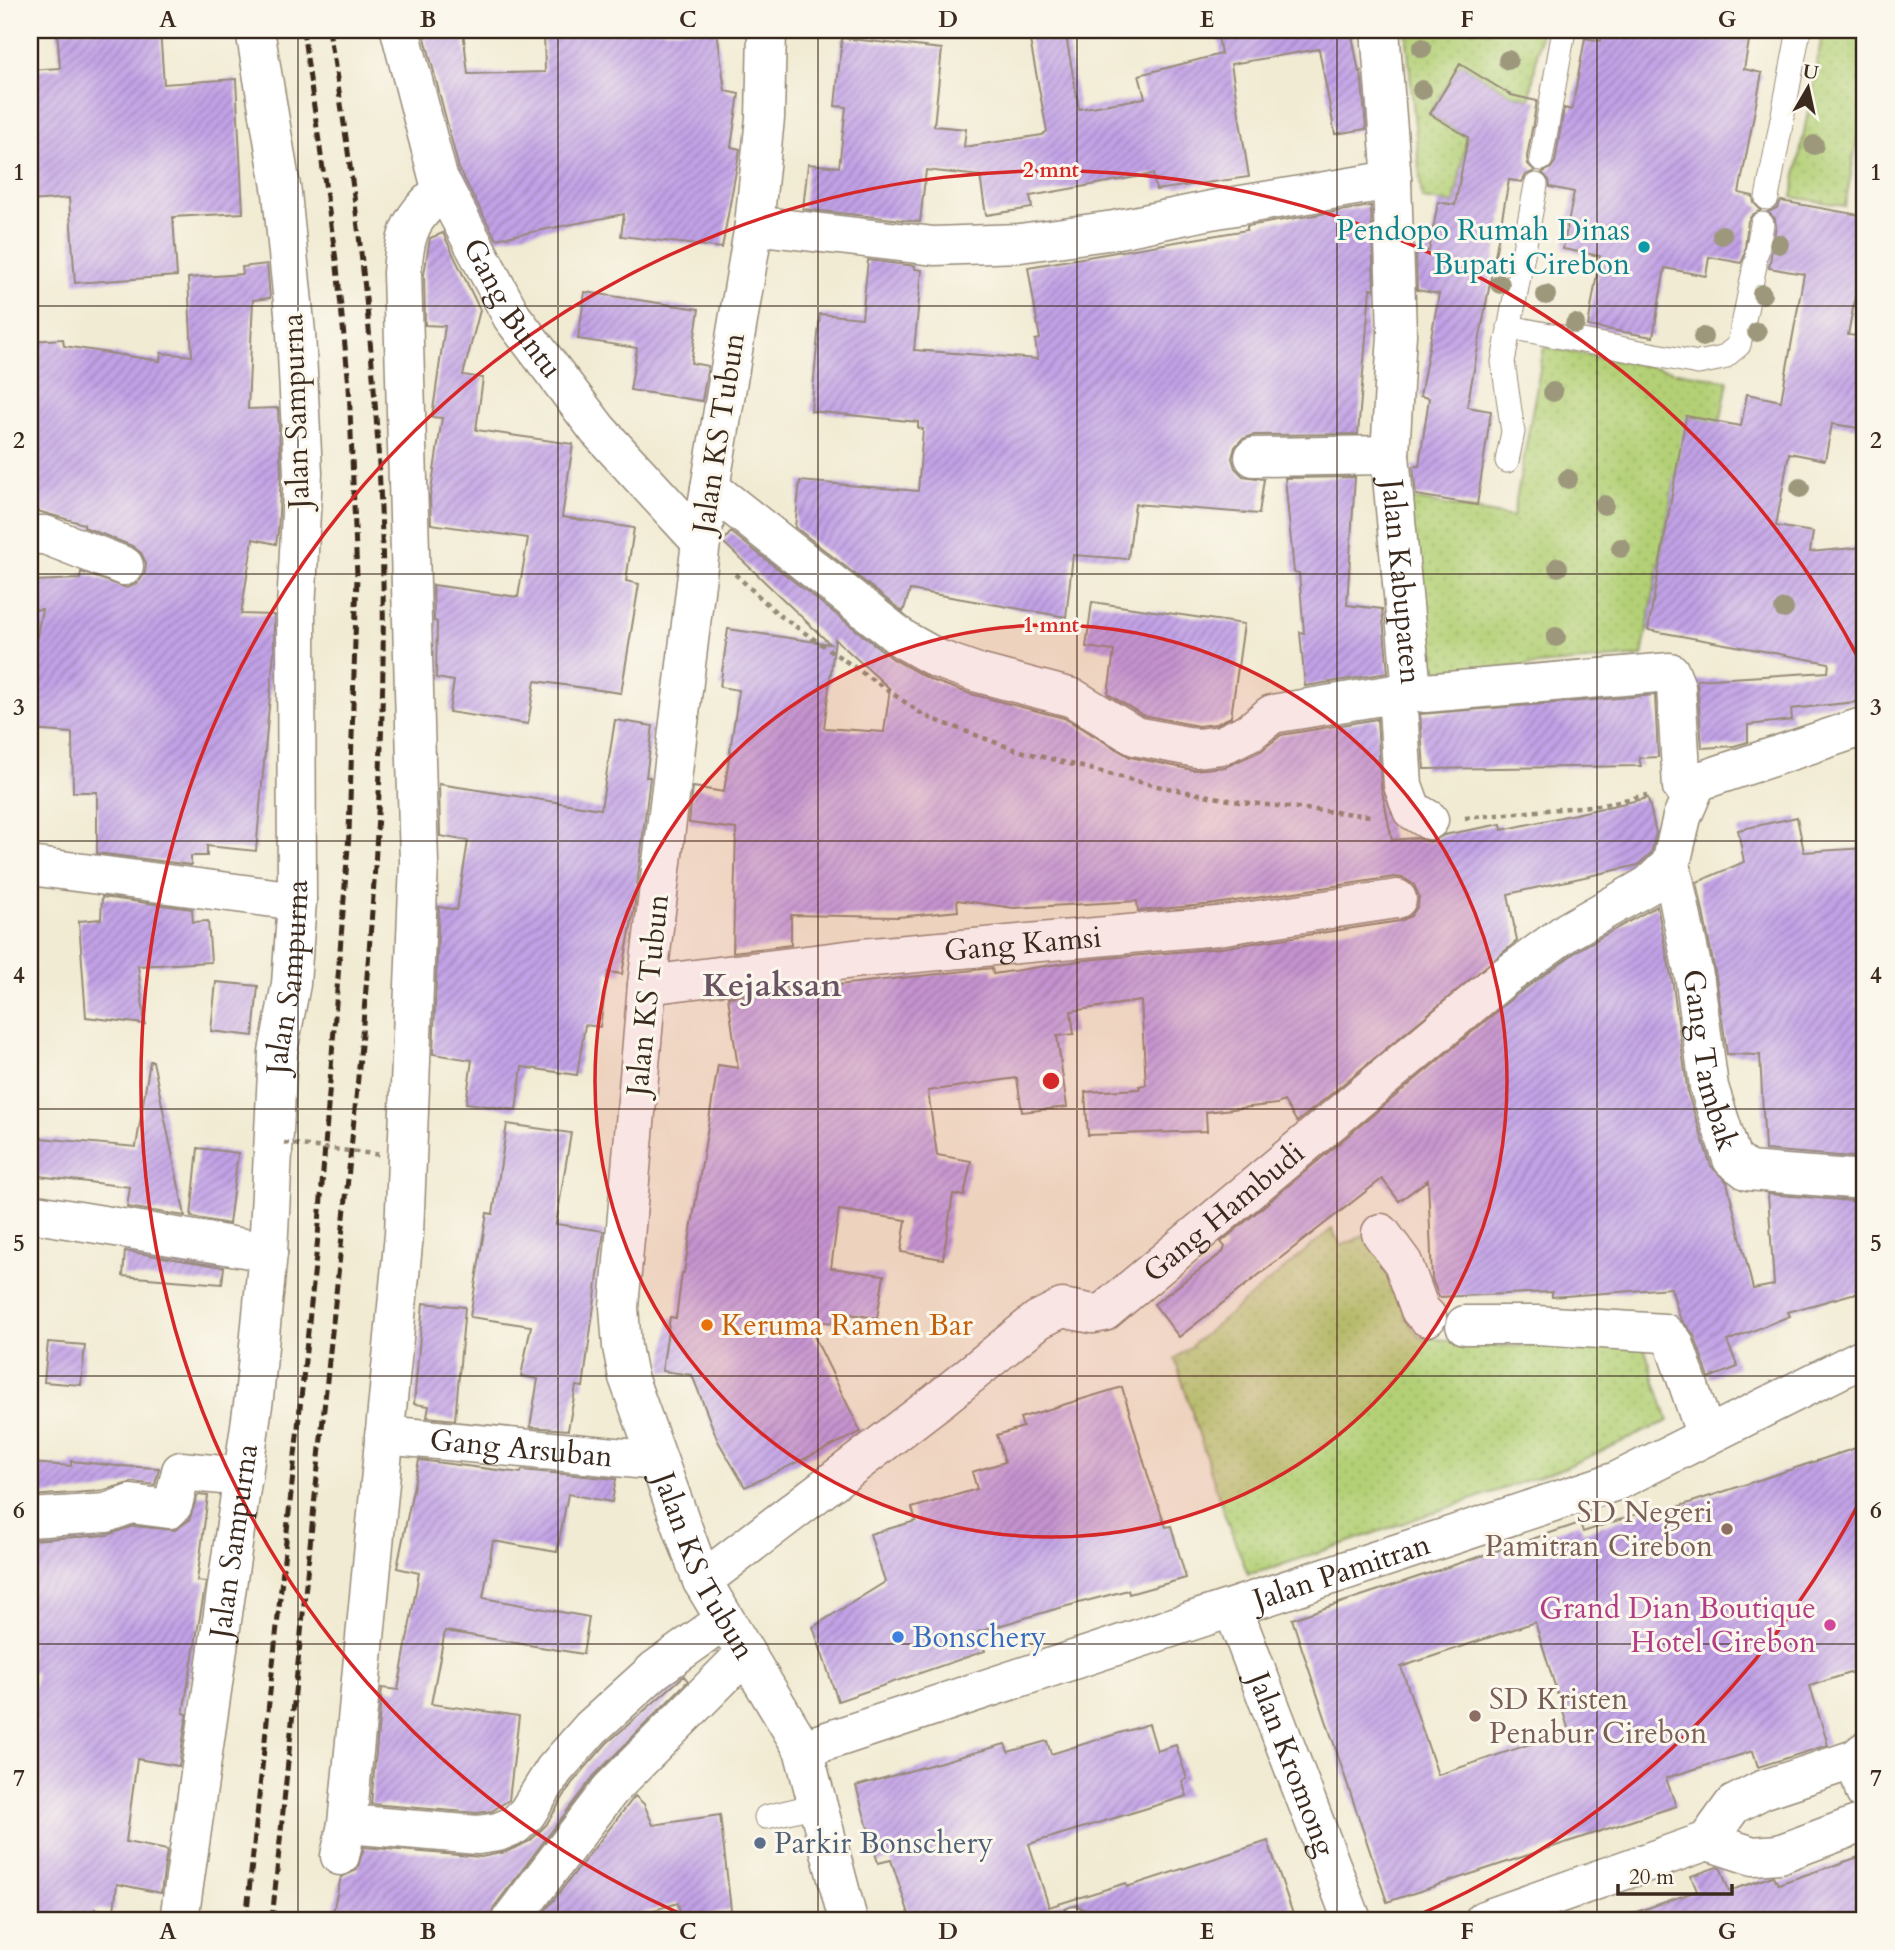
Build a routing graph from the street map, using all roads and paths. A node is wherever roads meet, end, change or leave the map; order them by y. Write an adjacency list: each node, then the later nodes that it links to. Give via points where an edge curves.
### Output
1 (255, 30): 29 (street, Jalan Sampurna, via 282,193 303,473 296,610)
2 (400, 30): 10 (street, Gang Buntu)
3 (767, 30): 13 (street, Jalan KS Tubun, via 765,118)
4 (1380, 30): 8 (street, Jalan Kabupaten)
5 (1564, 30): 7 (lane)
6 (1798, 30): 11 (lane)
7 (1541, 159)
8 (1392, 180): 13 (street, via 1020,243 934,246); 15 (street, Jalan Kabupaten, via 1397,334)
9 (1536, 185): 14 (lane)
10 (444, 188): 20 (street, Gang Buntu, via 512,317 598,430); 40 (street, via 424,206 404,236 402,273 419,863 404,1234)
11 (1767, 198)
12 (1762, 224): 14 (lane, via 1739,345 1723,358 1698,363)
13 (754, 225): 18 (street, Jalan KS Tubun)
14 (1509, 327): 17 (lane, via 1503,362 1513,432)
15 (1390, 455): 16 (street); 22 (street, Jalan Kabupaten)
16 (1254, 457)
17 (1507, 461)
18 (710, 488): 20 (street, Jalan KS Tubun); 22 (street, via 905,640 938,659 978,673 1073,698 1135,736 1197,748 1222,745 1251,732 1272,714)
19 (30, 535): 21 (street, via 45,535)
20 (701, 542): 30 (street, Jalan KS Tubun)
21 (124, 566)
22 (1405, 692): 24 (street, Jalan Kabupaten, via 1670,672 1676,687 1682,787); 25 (street, via 1403,785 1412,810)
23 (1865, 726): 24 (street)
24 (1696, 784): 26 (street, via 1682,817)
25 (1429, 820)
26 (1671, 864): 33 (street, Gang Tambak, via 1695,981 1709,1087 1732,1159 1748,1171); 45 (street, Gang Hambudi, via 1649,885 1568,931 1503,979 1104,1311 1093,1314 1062,1307 1038,1320)
27 (30, 866): 29 (street)
28 (1397, 899): 30 (street, Gang Kamsi, via 1218,926 862,958)
29 (297, 901): 36 (street, Jalan Sampurna, via 292,984 278,1052)
30 (646, 985): 42 (street, Jalan KS Tubun, via 619,1307 628,1377)
31 (284, 1143): 32 (path, bridge)
32 (382, 1155)
33 (1865, 1180)
34 (30, 1213): 36 (street)
35 (1381, 1233): 37 (street, via 1403,1263)
36 (268, 1252): 43 (street, Jalan Sampurna)
37 (1427, 1318)
38 (1465, 1325): 41 (street, via 1664,1333 1674,1343)
39 (1865, 1357): 41 (street, Jalan Pamitran)
40 (384, 1435): 42 (street, Gang Arsuban); 47 (street, via 343,1840 478,1835 515,1825 591,1728 655,1670)
41 (1706, 1436): 46 (street, Jalan Pamitran, via 1617,1481)
42 (659, 1461): 45 (street, Jalan KS Tubun)
43 (243, 1477): 44 (street, via 186,1470 178,1474 169,1509 131,1504 106,1513); 55 (street, Jalan Sampurna)
44 (30, 1518)
45 (702, 1581): 47 (street, Jalan KS Tubun)
46 (1233, 1609): 49 (street, Jalan Pamitran); 58 (street, Jalan Kromong)
47 (725, 1620): 48 (street, Jalan KS Tubun)
48 (745, 1654): 49 (street, Jalan KS Tubun); 56 (street, via 610,1790)
49 (803, 1749): 51 (street, Jalan KS Tubun)
50 (1862, 1767): 54 (street, via 1762,1790 1733,1805)
51 (817, 1805): 52 (lane); 57 (street, Jalan KS Tubun)
52 (766, 1818)
53 (1865, 1822): 54 (street, via 1779,1854 1753,1856)
54 (1707, 1841): 59 (street)
55 (179, 1920)
56 (511, 1920)
57 (848, 1920)
58 (1352, 1920)
59 (1483, 1920)

